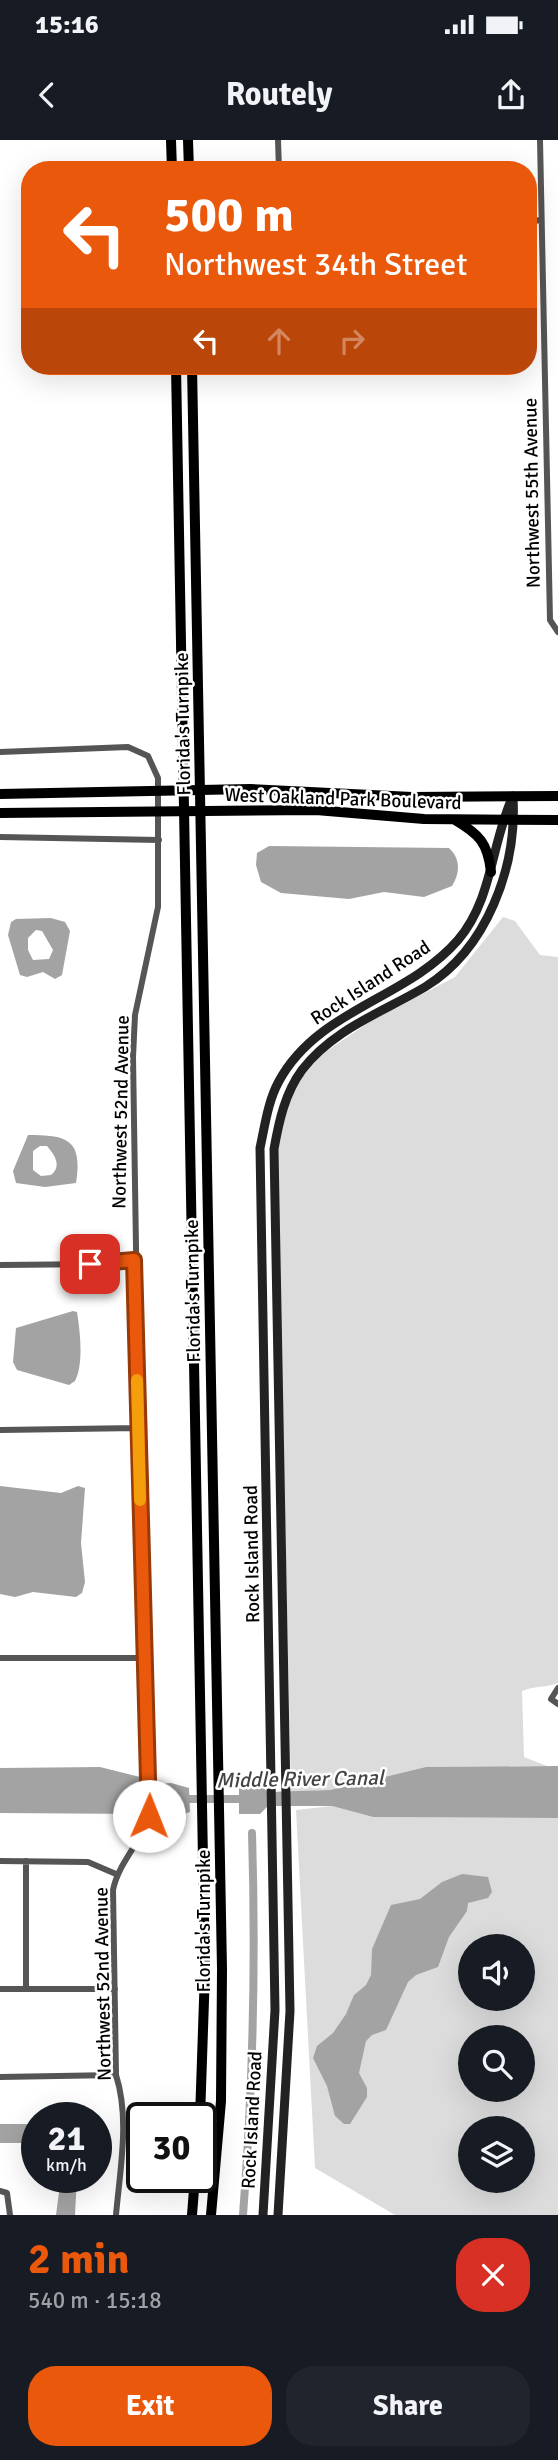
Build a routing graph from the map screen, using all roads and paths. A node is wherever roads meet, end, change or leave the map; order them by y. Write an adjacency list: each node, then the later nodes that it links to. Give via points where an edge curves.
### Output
1 (171, 140): 5 (highway)
2 (188, 140): 6 (highway)
3 (278, 140): 7 (street)
4 (540, 140): 8 (street, Northwest 55th Avenue)
5 (172, 161)
6 (189, 161)
7 (279, 161)
8 (537, 175)
9 (537, 316): 12 (street, Northwest 55th Avenue, via 550,620)
10 (176, 375): 41 (highway, Florida's Turnpike, via 203,1819)
11 (192, 375): 47 (highway, Florida's Turnpike, via 220,1819 221,2101)
12 (558, 632)
13 (0, 752): 23 (street, Northwest 52nd Avenue, via 140,750 157,769)
14 (0, 794): 15 (main road, West Oakland Park Boulevard, via 250,789 412,797)
15 (513, 796): 16 (main road, West Oakland Park Boulevard); 19 (main road, Rock Island Road); 20 (main road, Rock Island Road)
16 (558, 796)
17 (0, 813): 18 (main road, West Oakland Park Boulevard, via 316,810)
18 (454, 820): 19 (main road, West Oakland Park Boulevard); 24 (main road, via 484,841)
19 (502, 820): 20 (main road, West Oakland Park Boulevard); 24 (main road, Rock Island Road)
20 (514, 820): 21 (main road, West Oakland Park Boulevard); 49 (main road, Rock Island Road, via 499,891 470,945 431,982 360,1022 303,1068 281,1114 274,1149 290,2011)
21 (558, 820)
22 (0, 837): 23 (street)
23 (159, 840): 25 (street, Northwest 52nd Avenue, via 158,907 135,1015)
24 (491, 872): 48 (main road, Rock Island Road, via 475,914 443,957 323,1030 293,1060 268,1111 260,1148 275,2010)
25 (134, 1260): 26 (street); 27 (street, Northwest 52nd Avenue)
26 (0, 1265)
27 (138, 1428): 28 (street); 30 (street, Northwest 52nd Avenue)
28 (0, 1430)
29 (0, 1658): 30 (street)
30 (143, 1658): 35 (street, Northwest 52nd Avenue, via 149,1780 146,1826)
31 (558, 1688): 32 (street, via 551,1699)
32 (558, 1704)
33 (0, 1861): 34 (street)
34 (26, 1861): 35 (street, via 88,1862); 37 (street)
35 (116, 1874): 38 (street, Northwest 52nd Avenue)
36 (0, 1989): 37 (street)
37 (26, 1989): 38 (street)
38 (115, 1989): 39 (street, Northwest 52nd Avenue)
39 (116, 2075): 40 (street); 45 (street, Northwest 52nd Avenue, via 122,2094 123,2144)
40 (0, 2077)
41 (201, 2102)
42 (4, 2192): 44 (street)
43 (194, 2193): 46 (highway)
44 (10, 2215)
45 (116, 2215)
46 (192, 2215)
47 (212, 2215)
48 (263, 2215)
49 (278, 2215)

